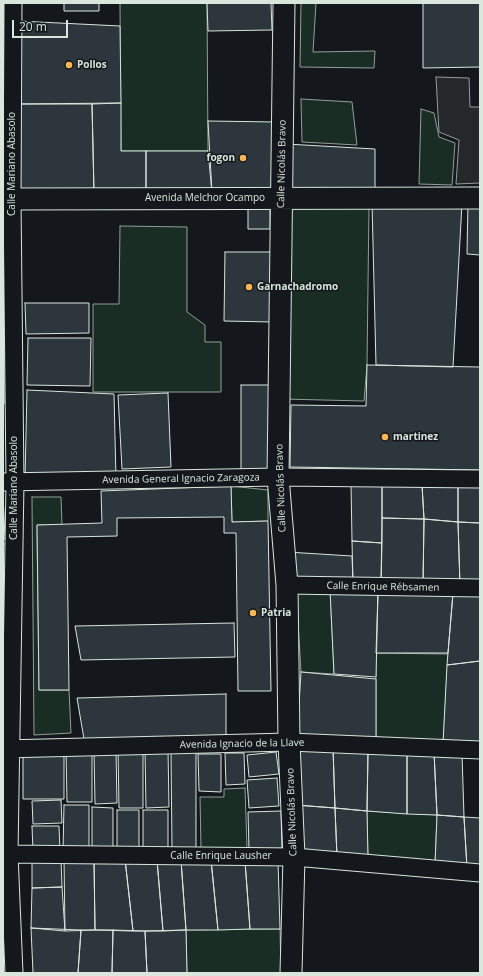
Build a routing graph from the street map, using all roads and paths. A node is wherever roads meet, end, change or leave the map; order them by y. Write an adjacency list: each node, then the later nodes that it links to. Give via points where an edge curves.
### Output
1 (13, 3): 5 (street, Calle Mariano Abasolo)
2 (284, 3): 3 (street, Calle Nicolás Bravo)
3 (281, 198): 4 (street, Avenida Melchor Ocampo); 5 (street, Avenida Melchor Ocampo); 6 (street, Calle Nicolás Bravo)
4 (480, 198)
5 (8, 199): 8 (street, Calle Mariano Abasolo)
6 (278, 477): 7 (street, Avenida General Ignacio Zaragoza); 8 (street, Avenida General Ignacio Zaragoza); 9 (street, Calle Nicolás Bravo)
7 (480, 479)
8 (9, 482): 12 (street, Calle Mariano Abasolo)
9 (287, 585): 10 (street, Calle Enrique Rébsamen); 11 (street, Calle Nicolás Bravo)
10 (480, 588)
11 (289, 742): 12 (street, Avenida Ignacio de la Llave); 13 (street, Avenida Ignacio de la Llave); 15 (street, Calle Nicolás Bravo)
12 (7, 749): 14 (street, Calle Mariano Abasolo)
13 (480, 750)
14 (9, 854): 15 (street, Calle Enrique Lausher); 17 (street, Calle Mariano Abasolo)
15 (294, 857): 16 (street, Calle Enrique Lausher); 18 (street, Calle Nicolás Bravo)
16 (480, 873)
17 (14, 973)
18 (291, 973)

